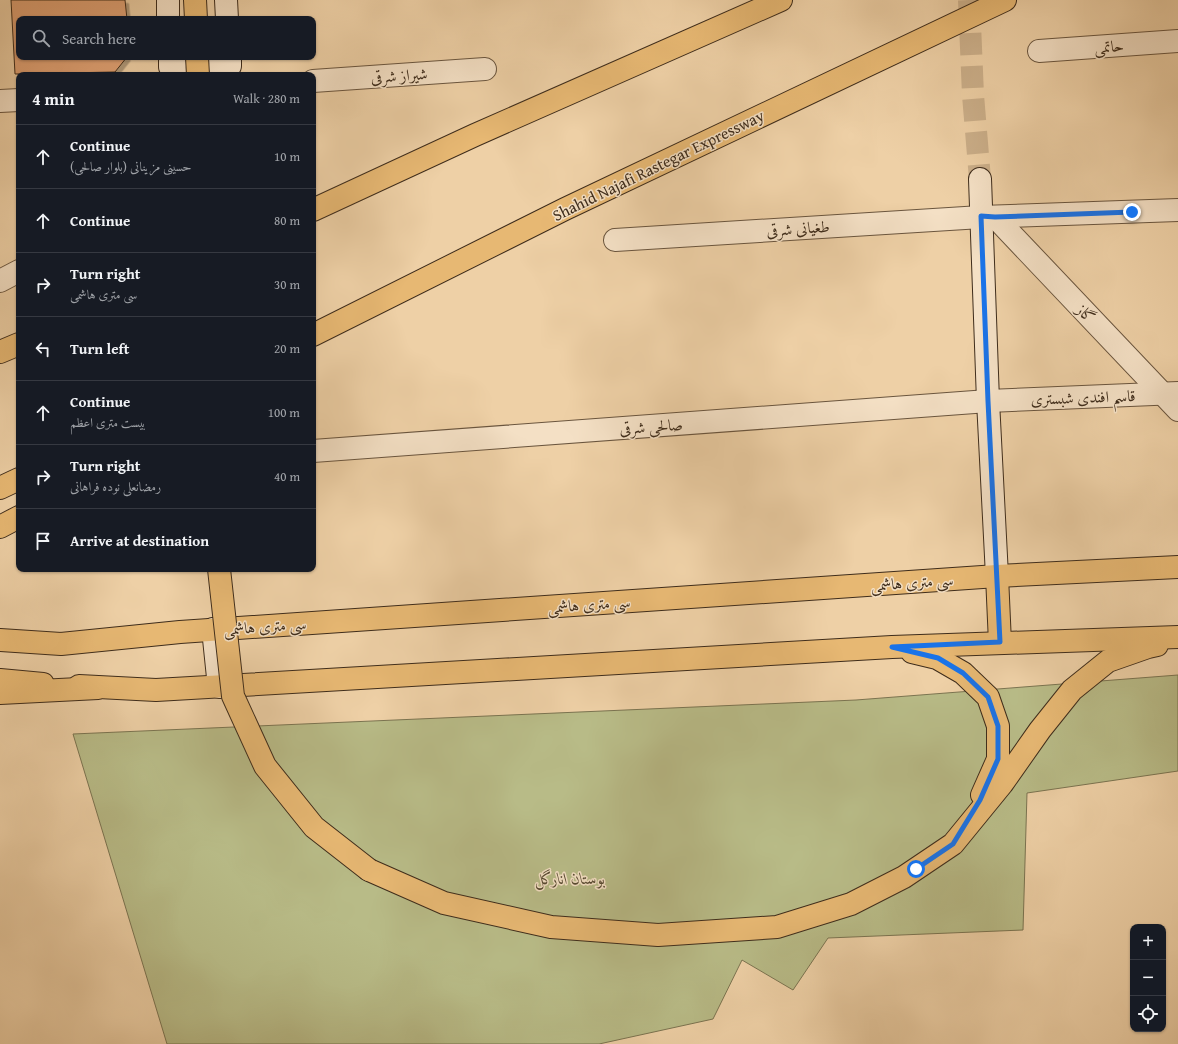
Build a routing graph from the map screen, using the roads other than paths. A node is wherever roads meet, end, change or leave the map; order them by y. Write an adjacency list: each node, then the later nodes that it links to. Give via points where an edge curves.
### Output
1 (168, 0): 6 (street)
2 (195, 0): 7 (main road)
3 (226, 0): 8 (street)
4 (781, 0): 20 (main road, via 475,135)
5 (1005, 0): 26 (main road, Shahid Najafi Rastegar Expressway, via 565,209)
6 (168, 16)
7 (196, 16)
8 (228, 16)
9 (1178, 42): 10 (street, حاتمی)
10 (1039, 51)
11 (197, 60): 15 (main road, bridge)
12 (170, 66): 13 (street)
13 (231, 66)
14 (485, 69): 16 (street, شیراز شرقی)
15 (198, 72)
16 (316, 81)
17 (16, 100): 18 (street)
18 (0, 101)
19 (980, 179): 22 (street)
20 (316, 209)
21 (1178, 210): 22 (street, طغیانی شرقی)
22 (988, 217): 23 (street, طغیانی شرقی); 29 (street, گاز); 30 (street)
23 (615, 240)
24 (16, 272): 25 (street)
25 (0, 280)
26 (316, 334)
27 (16, 345): 28 (main road)
28 (0, 352)
29 (1170, 393): 30 (street, قاسم افندی شبستری); 31 (street, گاز)
30 (988, 401): 32 (street, صالحی شرقی); 39 (street)
31 (1178, 410)
32 (316, 451)
33 (16, 480): 34 (main road)
34 (0, 488)
35 (16, 519): 36 (main road)
36 (0, 527)
37 (1178, 567): 39 (main road, سی متری هاشمی)
38 (219, 572): 50 (main road, bridge, via 232,696 265,766 314,828 369,870 444,903 551,927 658,935 778,927 851,904 904,877)
39 (997, 576): 40 (main road, سی متری هاشمی); 44 (main road)
40 (213, 630): 42 (main road, سی متری هاشمی, via 61,644); 47 (street)
41 (1178, 637): 44 (main road)
42 (0, 640)
43 (1178, 640): 50 (main road, via 1148,646 1108,661 1072,690 1002,784)
44 (1000, 642): 45 (main road)
45 (892, 647): 47 (main road); 50 (main road, via 938,658 963,673 988,697 998,726 998,759 980,800)
46 (0, 680): 48 (main road)
47 (219, 687): 48 (main road, via 156,690)
48 (98, 688): 49 (main road)
49 (0, 693)
50 (953, 844)

